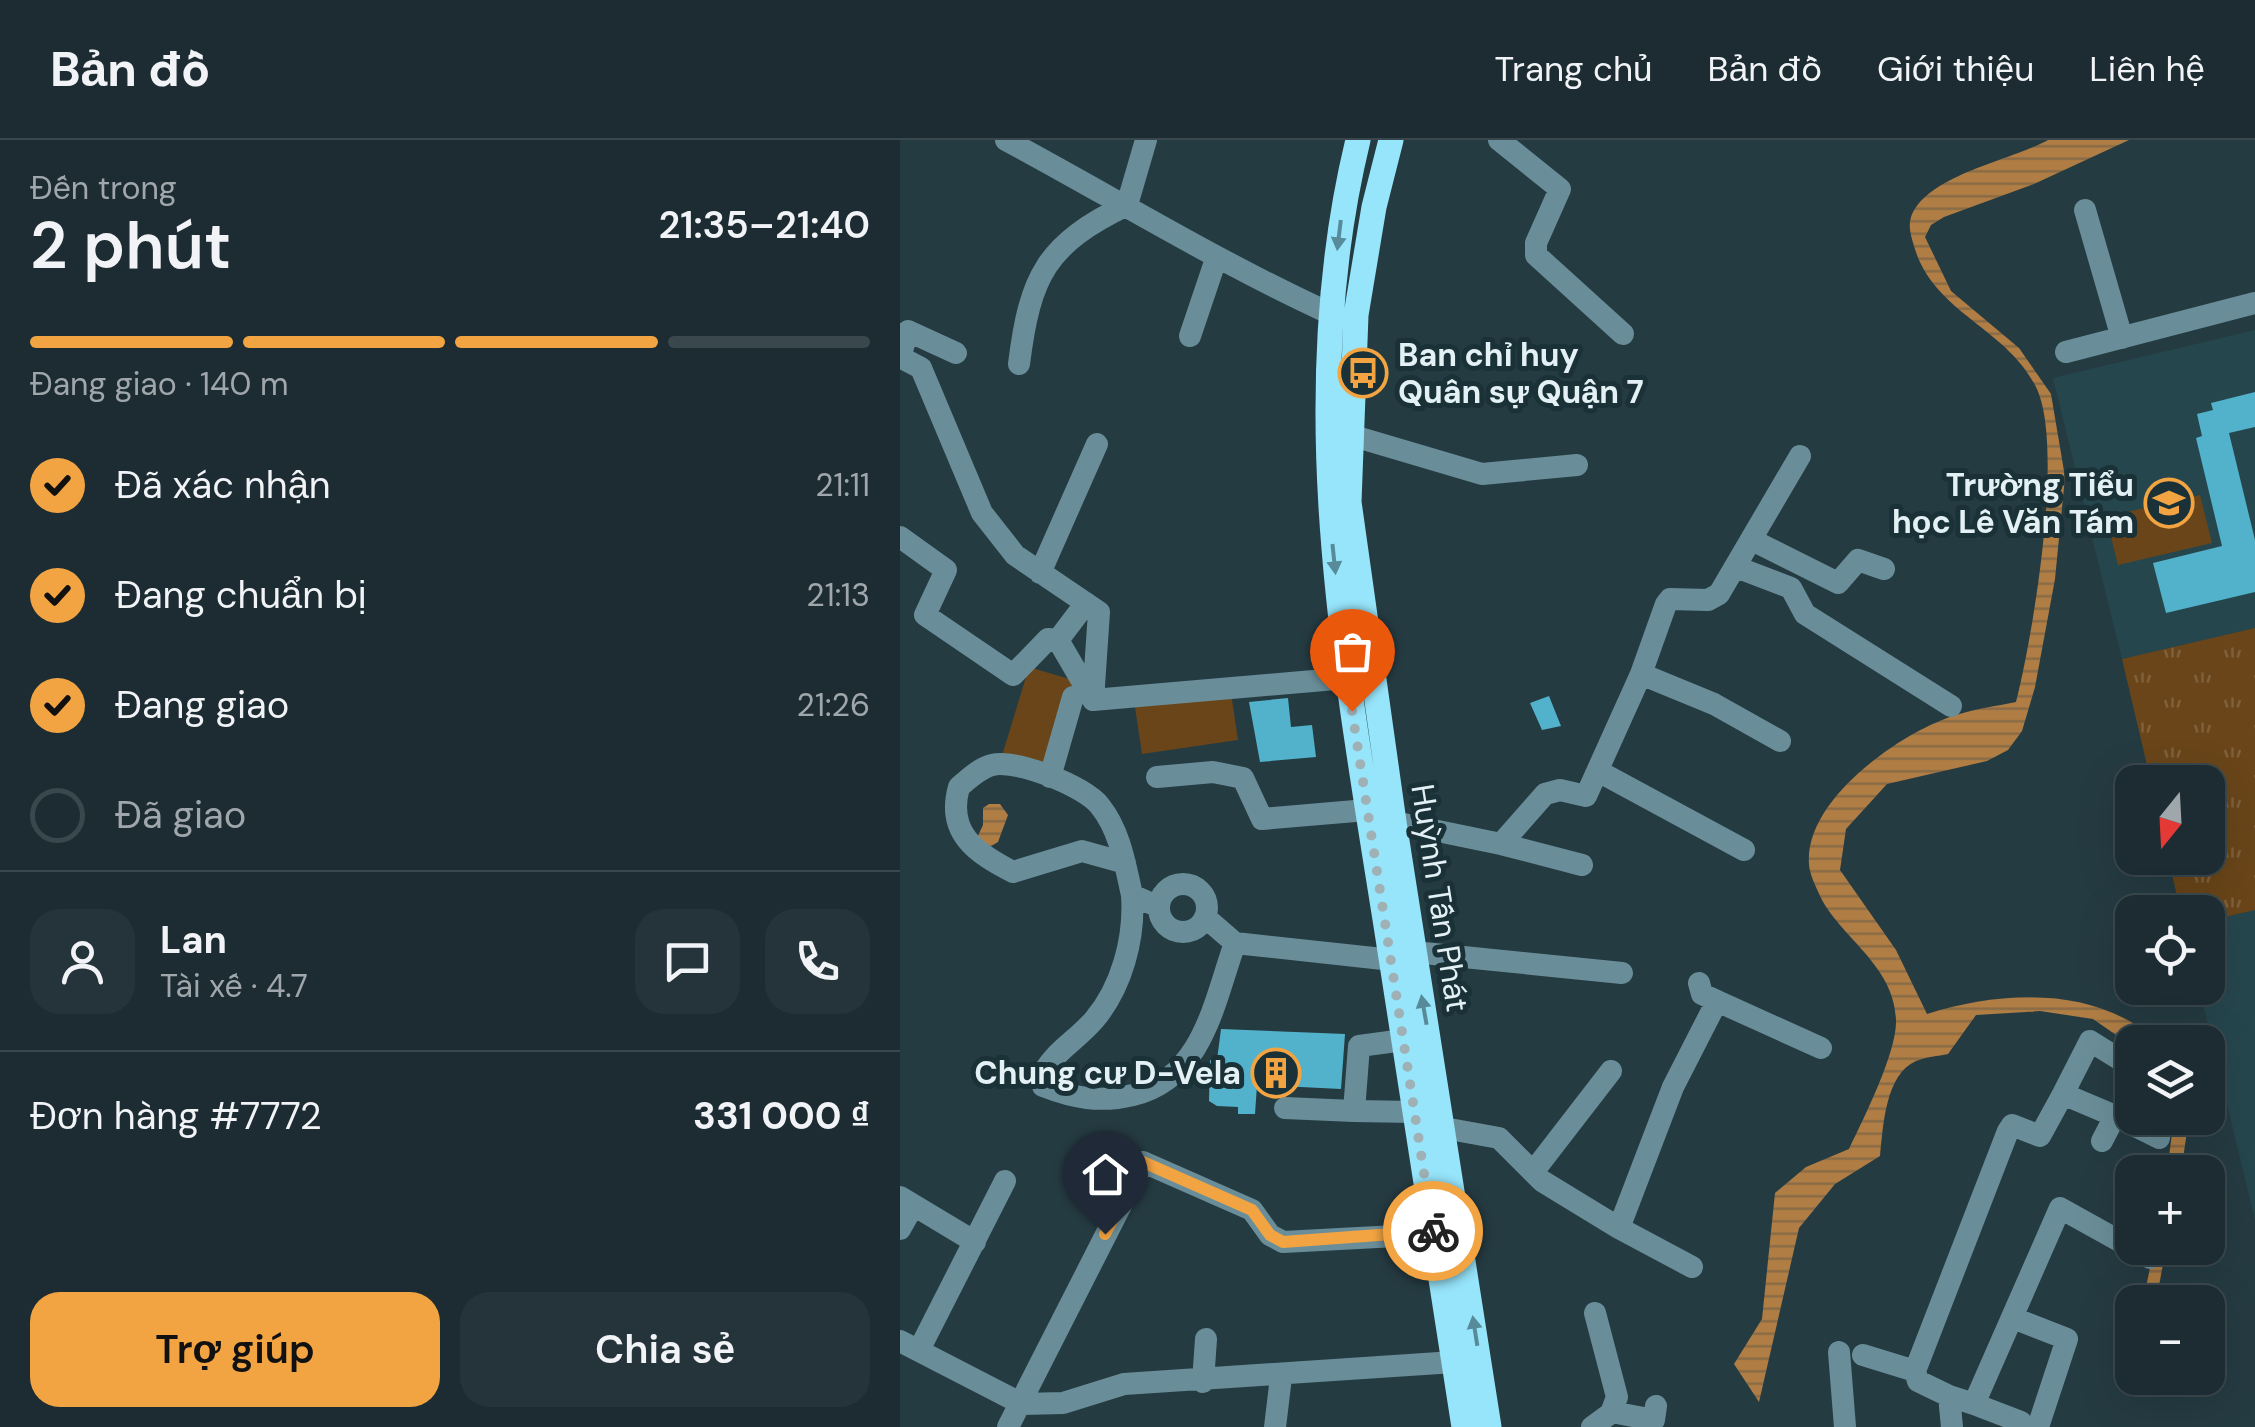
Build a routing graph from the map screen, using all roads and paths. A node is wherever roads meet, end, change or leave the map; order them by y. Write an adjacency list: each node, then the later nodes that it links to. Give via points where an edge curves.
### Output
1 (1006, 140): 6 (street)
2 (1146, 140): 7 (street)
3 (1358, 140): 11 (main road, Huỳnh Tấn Phát, one-way to 11)
4 (1391, 140): 18 (main road, Huỳnh Tấn Phát, via 1356,316)
5 (1499, 140): 12 (street, via 1560,189 1536,255)
6 (1035, 147): 7 (street)
7 (1127, 204): 9 (street); 17 (street, via 1077,230 1039,277)
8 (2086, 210): 14 (street)
9 (1216, 259): 11 (street); 13 (street)
10 (2255, 303): 14 (street)
11 (1329, 313): 31 (main road, Huỳnh Tấn Phát, one-way to 31, via 1327,488)
12 (1623, 334)
13 (1190, 336)
14 (2122, 338): 15 (street)
15 (2066, 352)
16 (956, 353): 26 (street, via 908,331 900,356 921,368 982,513 1015,555)
17 (1019, 364)
18 (1350, 434): 21 (street, via 1482,474); 30 (main road, Huỳnh Tấn Phát, via 1349,502)
19 (1097, 444): 26 (street)
20 (1800, 456): 23 (street)
21 (1577, 466)
22 (900, 537): 28 (street, via 946,570 925,615 1012,675 1048,639)
23 (1752, 540): 24 (street); 25 (street, via 1838,583 1858,560)
24 (1736, 567): 29 (street, via 1713,599 1670,599); 33 (street, via 1791,588 1805,614)
25 (1884, 569)
26 (1040, 572): 27 (street)
27 (1086, 602): 28 (street); 32 (street, via 1100,617)
28 (1058, 640): 32 (street)
29 (1641, 674): 34 (street); 35 (street)
30 (1374, 676): 31 (main road); 38 (main road, Huỳnh Tấn Phát)
31 (1347, 678): 32 (street); 38 (main road, Huỳnh Tấn Phát)
32 (1083, 699): 37 (street)
33 (1951, 706)
34 (1780, 741)
35 (1598, 772): 39 (street, via 1586,796 1545,794); 40 (street)
36 (1157, 776): 38 (street, via 1213,772 1242,778 1262,819)
37 (1050, 778): 41 (street, via 1073,784 1102,808); 41 (street, via 1002,764 970,778 955,804 963,838 1013,872 1082,852)
38 (1384, 812): 39 (street); 47 (main road, Huỳnh Tấn Phát)
39 (1501, 844): 42 (street)
40 (1744, 850)
41 (1125, 862): 43 (street)
42 (1582, 865)
43 (1132, 895): 44 (street); 46 (street, via 1134,922 1113,991 1092,1022 1051,1056 1043,1086 1105,1102 1177,1075 1197,1049)
44 (1159, 906): 45 (street, via 1177,932 1194,930); 45 (street, via 1166,892 1189,886 1205,900)
45 (1205, 917): 46 (street)
46 (1235, 943): 47 (street)
47 (1403, 956): 48 (street); 51 (main road, Huỳnh Tấn Phát); 60 (main road, Huỳnh Tấn Phát, one-way to 47)
48 (1622, 973)
49 (1699, 983): 50 (street, via 1702,994)
50 (1717, 1001): 52 (street); 66 (street, via 1672,1087)
51 (1404, 1040): 57 (street, via 1359,1046); 58 (main road, Huỳnh Tấn Phát)
52 (1820, 1048)
53 (2115, 1056): 55 (street, via 2090,1041)
54 (1611, 1071): 63 (street)
55 (2063, 1094): 59 (street); 77 (street, via 2040,1136 2012,1125 2008,1131)
56 (1285, 1108): 57 (street)
57 (1354, 1111): 58 (street)
58 (1415, 1112): 68 (main road, Huỳnh Tấn Phát)
59 (2114, 1116): 61 (street); 62 (street)
60 (1444, 1128): 63 (street, via 1499,1138); 68 (main road, Huỳnh Tấn Phát)
61 (2159, 1138)
62 (2102, 1141)
63 (1533, 1172): 66 (street)
64 (1005, 1181): 70 (street)
65 (907, 1202): 67 (street); 70 (street)
66 (1619, 1228): 71 (street)
67 (900, 1229)
68 (1447, 1231): 76 (main road, Huỳnh Tấn Phát); 82 (street, via 1283,1242 1252,1210 1143,1162); 91 (main road, Huỳnh Tấn Phát, one-way to 68)
69 (2115, 1239): 73 (street, via 2060,1208)
70 (975, 1242): 75 (street)
71 (1692, 1266)
72 (1596, 1313): 85 (street, via 1617,1396)
73 (2013, 1318): 83 (street); 86 (street, via 2067,1340)
74 (1206, 1339): 79 (street)
75 (910, 1345): 82 (street)
76 (1454, 1362): 78 (street); 90 (main road, Huỳnh Tấn Phát)
77 (1914, 1371): 80 (street, via 1918,1381); 93 (street, via 1851,1353)
78 (1281, 1377): 79 (street); 89 (street)
79 (1202, 1382): 81 (street, via 1124,1384)
80 (1949, 1396): 83 (street); 94 (street)
81 (1063, 1402): 82 (street); 88 (street)
82 (1022, 1404): 87 (street)
83 (1974, 1404): 86 (street)
84 (1656, 1406): 85 (street, via 1654,1420)
85 (1612, 1412): 92 (street)
86 (2029, 1424)
87 (1008, 1427)
88 (1068, 1427)
89 (1275, 1427)
90 (1464, 1427)
91 (1490, 1427)
92 (1592, 1427)
93 (1846, 1427)
94 (1952, 1427)

